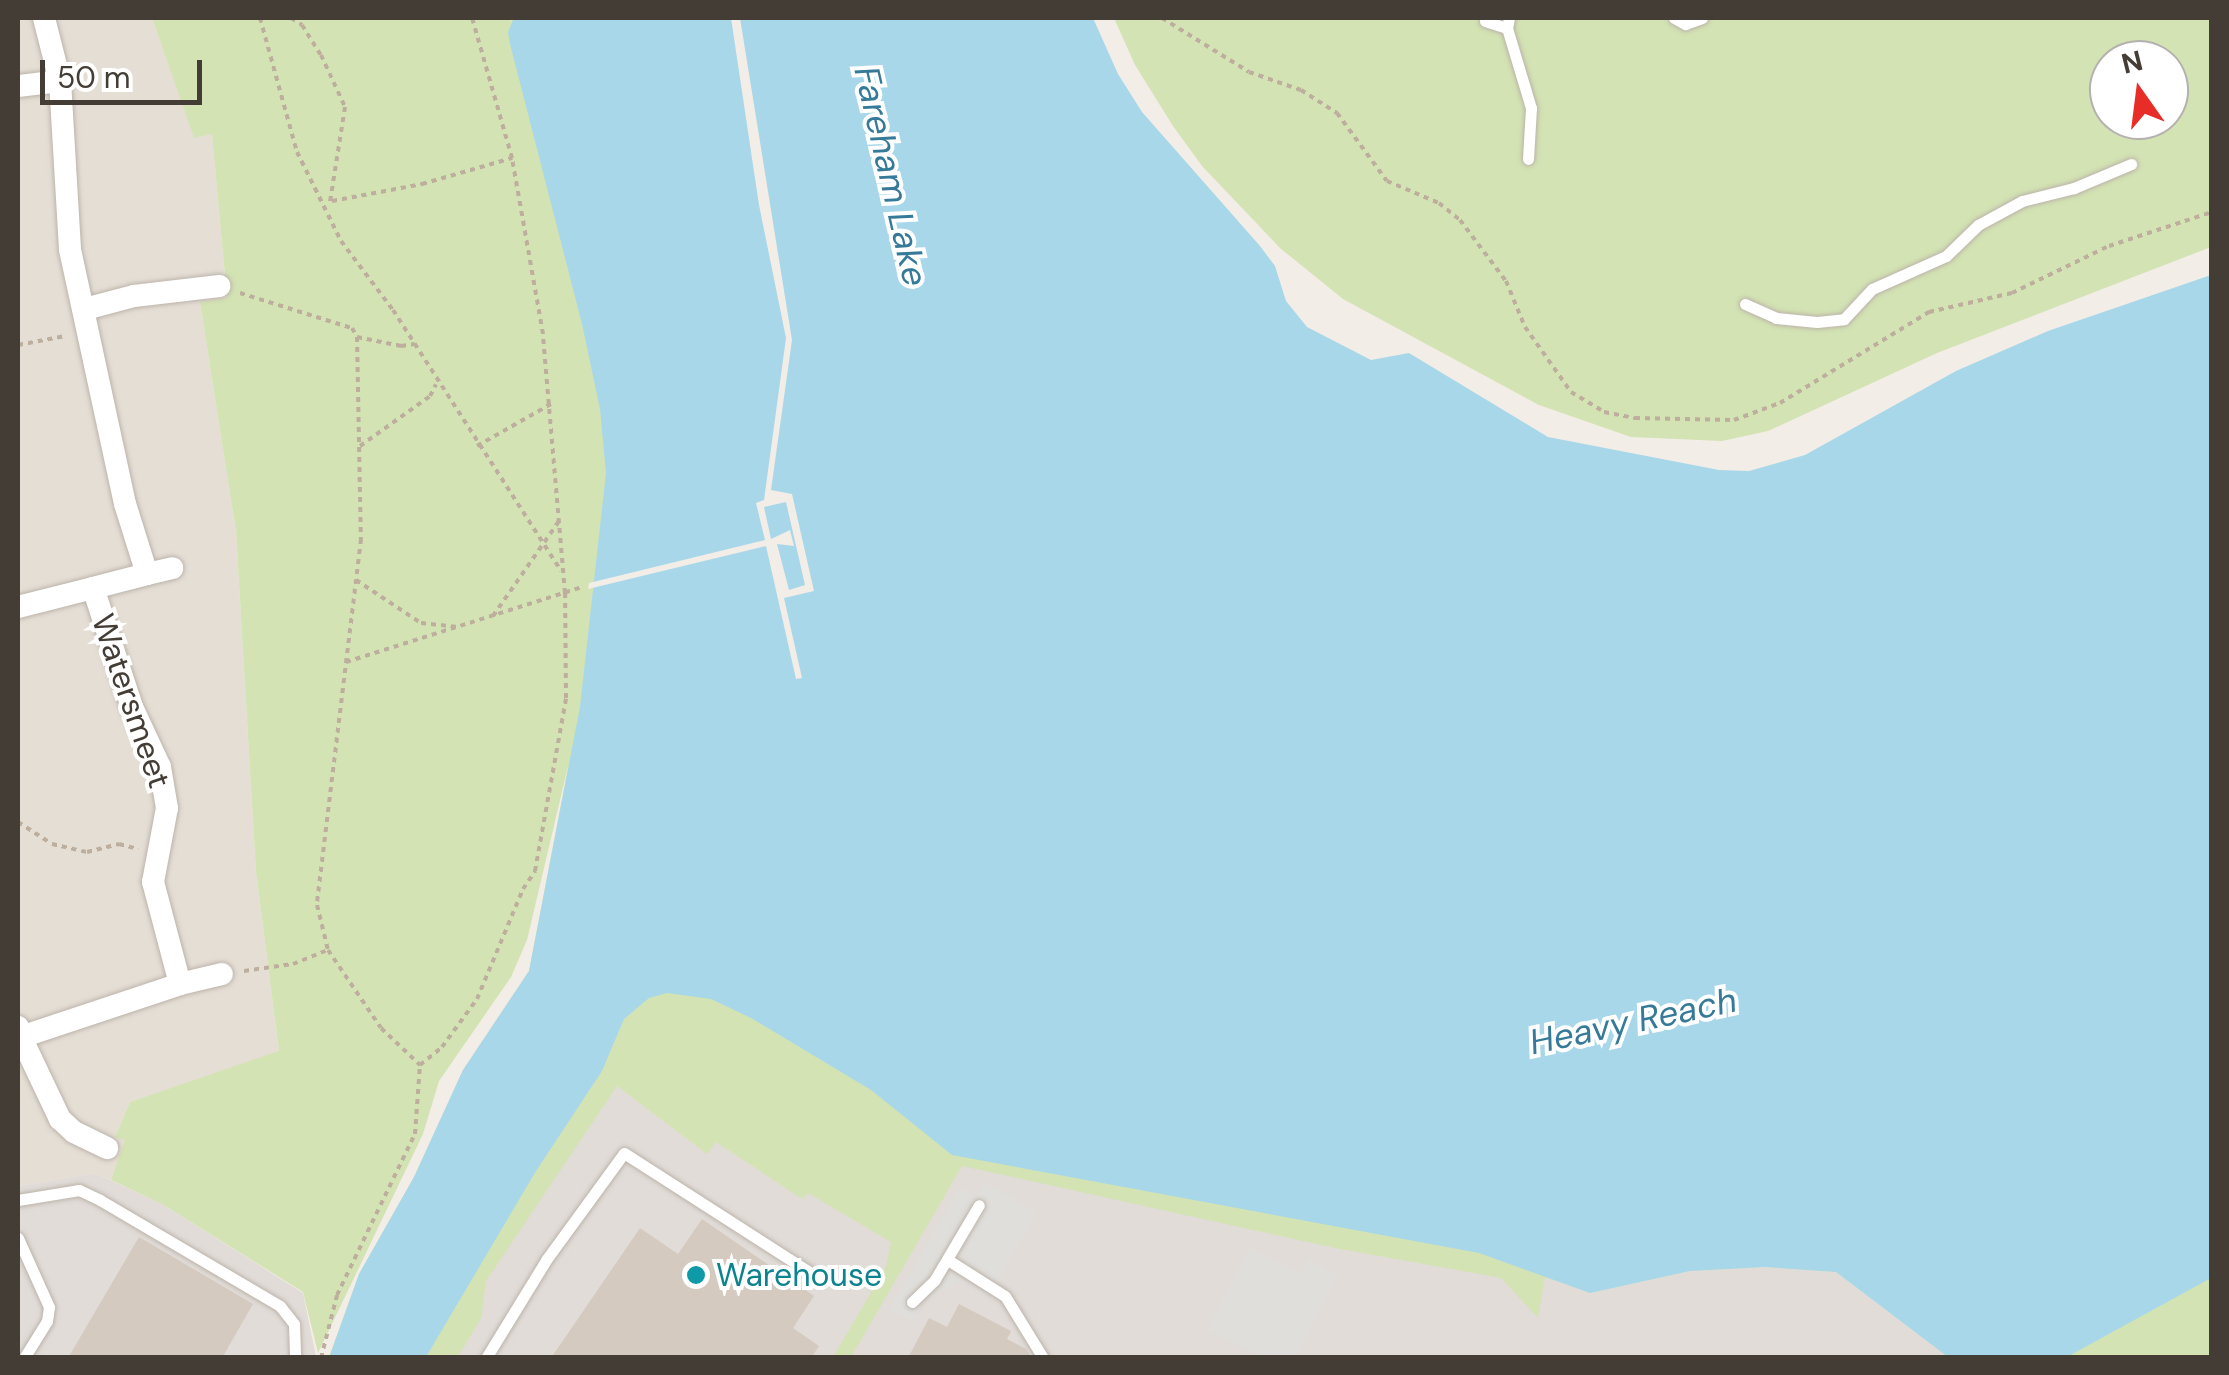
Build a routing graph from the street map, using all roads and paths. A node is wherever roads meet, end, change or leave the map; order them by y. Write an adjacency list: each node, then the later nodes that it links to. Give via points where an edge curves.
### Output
1 (44, 18): 10 (street, Watersmeet)
2 (260, 18): 16 (path, via 298,152)
3 (291, 18): 15 (path, via 321,55 345,107)
4 (472, 18): 12 (path)
5 (1162, 18): 17 (path, via 1248,72 1301,90 1337,114 1387,182 1439,203 1460,220 1506,281 1525,326 1571,392 1604,412 1635,418 1734,420 1780,402 1929,312 2012,293 2109,246)
6 (1674, 18): 7 (lane, via 1686,24)
7 (1702, 18)
8 (1485, 22): 9 (lane)
9 (1508, 23): 13 (lane, via 1532,108)
10 (60, 81): 11 (street); 20 (street, Watersmeet, via 70,249)
11 (18, 86)
12 (512, 158): 15 (path); 25 (path)
13 (1528, 159)
14 (2131, 164): 19 (lane, via 2022,201 1978,225 1946,256 1872,289 1844,318 1776,318)
15 (330, 202): 16 (path)
16 (322, 204): 22 (path)
17 (2212, 212)
18 (219, 286): 20 (street, via 134,296); 21 (path, via 352,328)
19 (1745, 304)
20 (87, 321): 23 (path); 31 (street, Watersmeet)
21 (357, 337): 22 (path); 26 (path)
22 (415, 344): 24 (path)
23 (18, 346)
24 (436, 384): 26 (path, via 430,396); 27 (path)
25 (550, 404): 27 (path); 28 (path)
26 (360, 446): 33 (path)
27 (478, 446): 29 (path)
28 (559, 521): 29 (path); 32 (path)
29 (544, 545): 32 (path); 38 (path)
30 (172, 568): 31 (street, Watersmeet)
31 (146, 574): 35 (street, Watersmeet)
32 (563, 575): 36 (path)
33 (356, 580): 39 (path, via 421,622); 40 (path)
34 (584, 587): 36 (path)
35 (93, 588): 37 (street); 42 (street, Watersmeet, via 126,692 160,766 167,808)
36 (564, 593): 38 (path); 47 (path, via 566,698 534,871 477,999)
37 (18, 606)
38 (492, 617): 39 (path)
39 (461, 628): 40 (path)
40 (346, 662): 43 (path, via 317,905)
41 (18, 822): 42 (path, via 52,844 87,852 119,844)
42 (157, 854): 45 (street, Watersmeet, via 159,917)
43 (328, 950): 44 (path, via 293,964); 47 (path, via 381,1028)
44 (222, 974): 45 (street)
45 (180, 984): 46 (street)
46 (19, 1032): 48 (street, via 60,1119)
47 (420, 1065): 57 (path, via 415,1134 337,1295)
48 (107, 1148)
49 (18, 1200): 56 (lane, via 79,1190 100,1200 280,1306 296,1333)
50 (979, 1206): 52 (lane)
51 (18, 1238): 55 (lane, via 48,1307 47,1321)
52 (948, 1260): 54 (lane); 59 (lane, via 1005,1296)
53 (820, 1279): 58 (lane, via 624,1153)
54 (912, 1302)
55 (24, 1358)
56 (295, 1358)
57 (321, 1358)
58 (486, 1358)
59 (1043, 1358)

